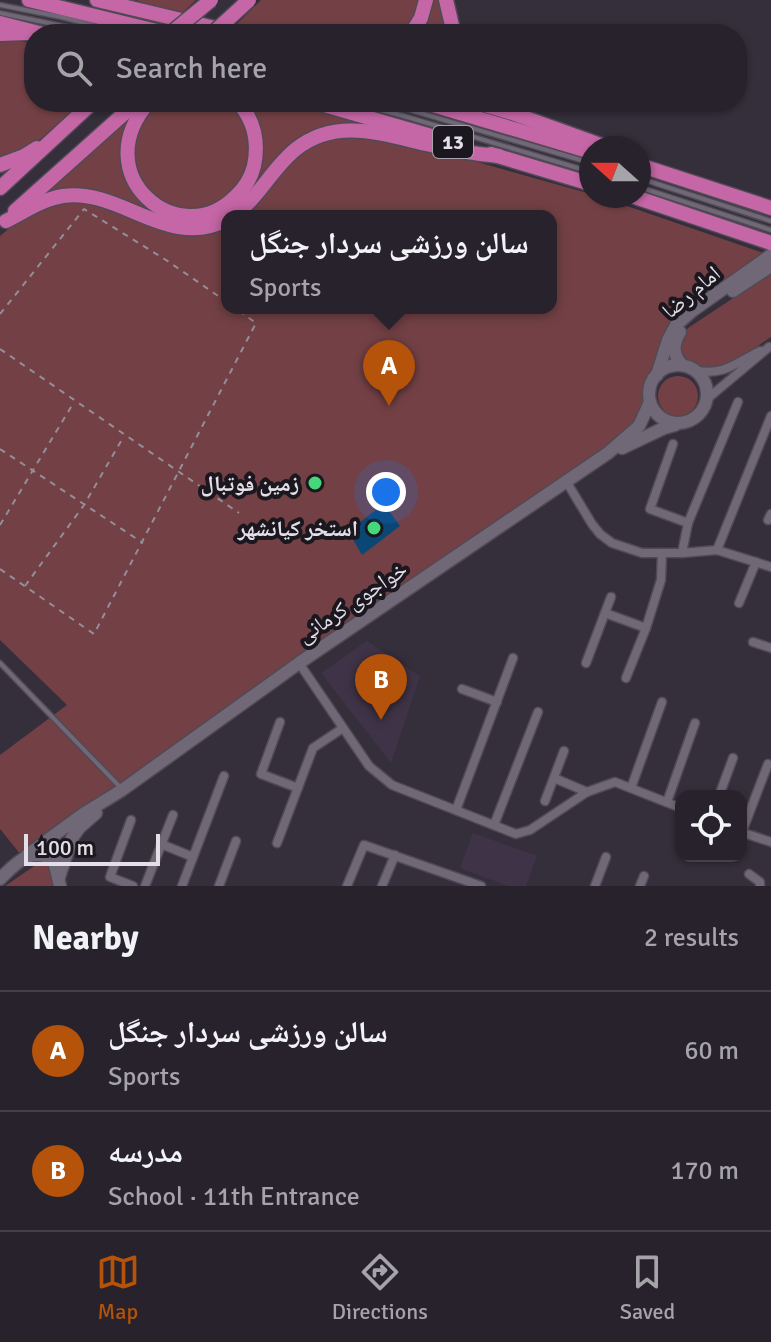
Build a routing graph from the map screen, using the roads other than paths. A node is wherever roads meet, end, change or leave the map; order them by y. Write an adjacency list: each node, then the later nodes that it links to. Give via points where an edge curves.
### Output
1 (29, 0): 14 (highway)
2 (97, 0): 8 (highway)
3 (200, 0): 15 (highway, bridge)
4 (211, 0): 16 (highway, bridge)
5 (249, 0): 18 (highway, bridge)
6 (426, 0): 19 (highway)
7 (446, 0): 20 (highway)
8 (131, 4): 17 (highway)
9 (0, 5): 13 (lane)
10 (0, 13): 12 (lane)
11 (0, 23): 21 (highway)
12 (53, 24)
13 (88, 24)
14 (140, 24)
15 (179, 24)
16 (182, 24)
17 (204, 24)
18 (223, 24)
19 (417, 24)
20 (452, 24)
21 (24, 29)
22 (24, 33): 23 (highway)
23 (0, 34)
24 (82, 112): 35 (highway)
25 (134, 112): 51 (highway)
26 (140, 112): 27 (highway, via 127,146 134,181 161,208 196,216 232,201 253,172 255,135)
27 (245, 112)
28 (348, 112): 37 (highway, 13)
29 (389, 112): 40 (lane)
30 (417, 112): 38 (lane)
31 (457, 112): 36 (highway, 13)
32 (509, 112): 33 (highway)
33 (512, 113): 34 (highway)
34 (579, 137)
35 (51, 140): 39 (highway); 44 (highway)
36 (579, 148)
37 (499, 156): 42 (highway, 13); 48 (highway, via 353,129 329,132 297,149)
38 (579, 159)
39 (0, 165)
40 (579, 168)
41 (651, 168): 47 (highway)
42 (579, 180)
43 (651, 182): 49 (lane)
44 (0, 188)
45 (651, 191): 52 (lane)
46 (651, 202): 53 (highway)
47 (771, 208)
48 (240, 210)
49 (771, 221)
50 (221, 222): 51 (highway, via 182,228 73,195 44,201)
51 (3, 224)
52 (771, 230)
53 (764, 241)
54 (771, 255): 59 (main road, امام رضا, via 676,325)
55 (771, 266): 57 (main road, امام رضا, via 681,330 674,350)
56 (770, 346): 58 (street, via 721,372); 60 (street)
57 (682, 365): 58 (main road); 59 (main road)
58 (697, 371): 60 (main road)
59 (657, 375): 61 (main road)
60 (707, 399): 64 (main road, via 699,415)
61 (650, 402): 64 (main road, via 664,420); 66 (main road, via 639,426)
62 (738, 402): 68 (street)
63 (771, 416): 69 (street)
64 (678, 424): 66 (main road)
65 (673, 444): 68 (street, via 650,509)
66 (608, 453): 67 (main road, خواجوی کرمانی)
67 (566, 481): 70 (street, via 600,534 627,549); 82 (main road, خواجوی کرمانی)
68 (688, 523): 71 (street)
69 (717, 550): 71 (street); 72 (street)
70 (662, 553): 71 (street); 77 (street, via 661,580)
71 (682, 553)
72 (756, 562): 73 (street); 75 (street)
73 (771, 567)
74 (611, 597): 76 (street)
75 (739, 603)
76 (605, 613): 77 (street); 83 (street)
77 (646, 628): 84 (street)
78 (753, 642): 79 (street)
79 (771, 648)
80 (513, 658): 86 (street)
81 (0, 663): 99 (lane)
82 (299, 663): 91 (street); 99 (main road, خواجوی کرمانی)
83 (586, 663)
84 (626, 678)
85 (462, 689): 86 (street)
86 (497, 702): 105 (street)
87 (662, 702): 98 (street)
88 (538, 712): 109 (street)
89 (280, 722): 97 (street, via 261,774)
90 (695, 723): 103 (street)
91 (343, 728): 97 (street, via 313,748); 105 (street, via 369,766 392,785)
92 (564, 751): 96 (street)
93 (733, 758): 100 (street)
94 (768, 764): 107 (street)
95 (224, 776): 117 (street)
96 (554, 778): 101 (street); 102 (street)
97 (298, 788): 113 (street)
98 (631, 788): 101 (street, via 615,782); 103 (street)
99 (122, 790): 115 (main road); 122 (main road, via 75,833)
100 (721, 790)
101 (587, 792): 109 (street, via 530,830 516,834)
102 (545, 801)
103 (667, 802): 104 (street)
104 (675, 805)
105 (456, 810): 109 (street)
106 (173, 815): 114 (street)
107 (747, 817)
108 (131, 820): 124 (street, via 110,877)
109 (494, 825)
110 (747, 834): 112 (street)
111 (236, 841): 127 (street)
112 (771, 842)
113 (277, 843)
114 (161, 844): 117 (street); 125 (street)
115 (27, 855): 121 (main road); 122 (main road, via 51,858)
116 (395, 855): 123 (street); 128 (street, via 364,845); 129 (street)
117 (193, 857): 126 (street)
118 (606, 857): 130 (street)
119 (749, 874): 132 (street)
120 (644, 876): 131 (street)
121 (0, 879)
122 (59, 882)
123 (477, 885)
124 (133, 886)
125 (145, 886)
126 (182, 886)
127 (219, 886)
128 (347, 886)
129 (382, 886)
130 (595, 886)
131 (640, 886)
132 (760, 886)

